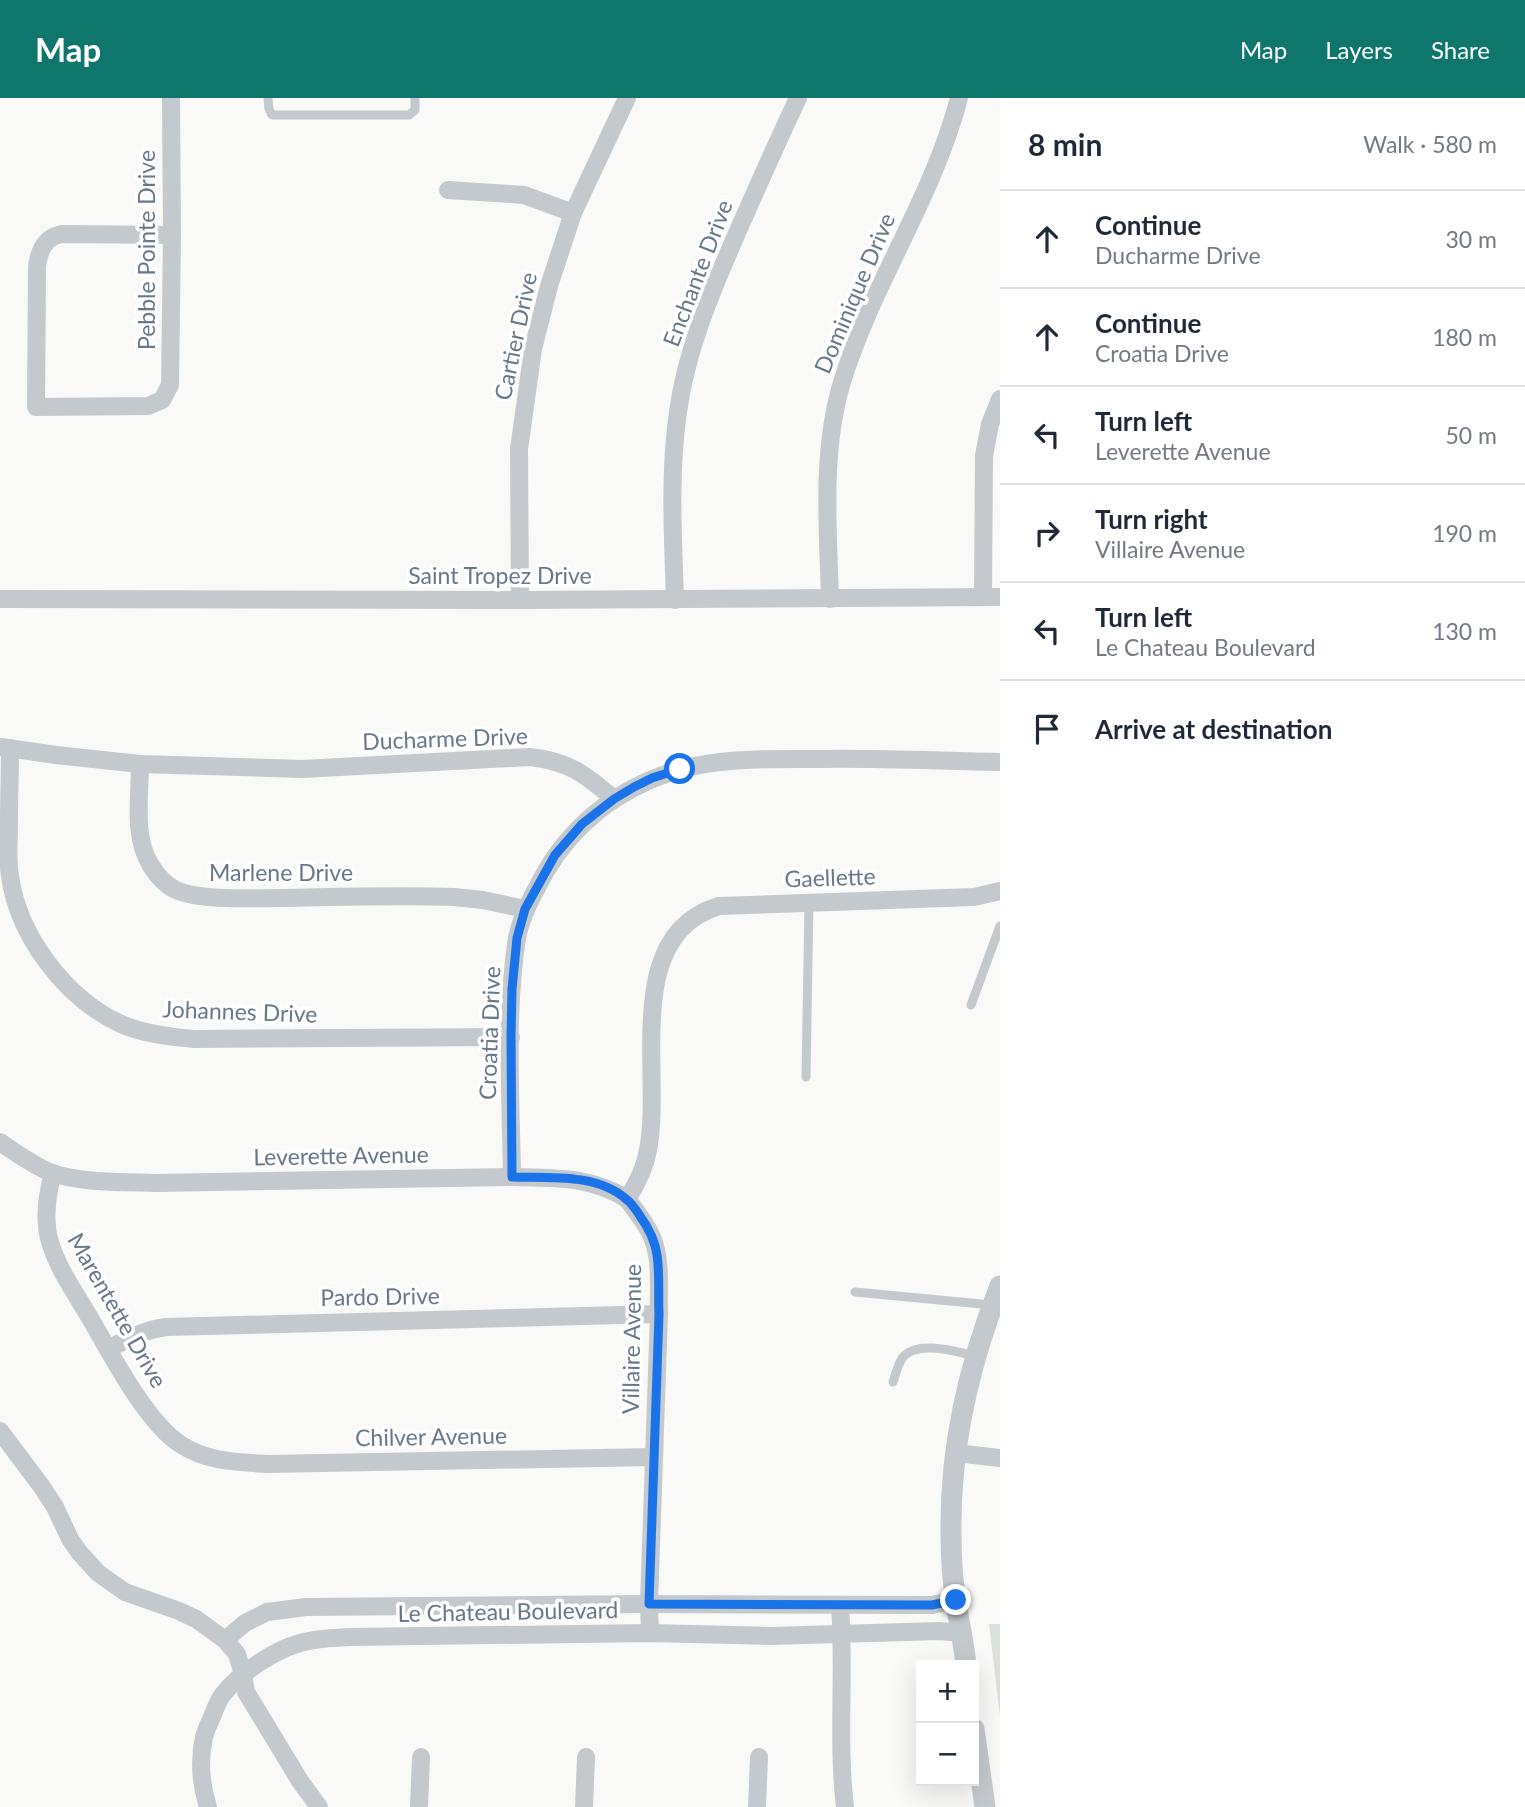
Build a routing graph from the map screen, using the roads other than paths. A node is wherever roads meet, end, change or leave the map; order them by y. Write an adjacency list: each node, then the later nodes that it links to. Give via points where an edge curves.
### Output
1 (171, 98): 9 (street, Pebble Pointe Drive)
2 (268, 98): 3 (lane, via 272,115 409,115 415,110)
3 (415, 98)
4 (627, 98): 8 (street, Cartier Drive)
5 (798, 98): 15 (street, Enchante Drive, via 710,295 686,373 678,410 672,507)
6 (959, 98): 12 (street, Dominique Drive, via 941,153 841,384 827,486)
7 (448, 190): 8 (street, via 524,195)
8 (573, 213): 14 (street, Cartier Drive, via 549,286 527,389 519,449)
9 (172, 236): 9 (street, Pebble Pointe Drive, via 62,234 46,242 37,267 36,407 148,407 162,400 171,378)
10 (1000, 399): 11 (street, via 984,456)
11 (992, 597): 12 (street, Saint Tropez Drive)
12 (830, 598): 15 (street, Saint Tropez Drive)
13 (0, 599): 14 (street, Saint Tropez Drive)
14 (520, 600): 15 (street, Saint Tropez Drive)
15 (676, 600)
16 (5, 747): 18 (street, Ducharme Drive); 25 (street, Johannes Drive, via 10,878 21,915 48,964 107,1016 138,1030 194,1039)
17 (1000, 762): 19 (street, via 730,761 652,778)
18 (140, 764): 19 (street, Ducharme Drive, via 302,769 530,757 569,766); 22 (street, Marlene Drive, via 141,841 149,863 176,890 248,898 454,897)
19 (614, 799): 22 (street, Croatia Drive, via 563,844)
20 (1000, 891): 21 (street, Gaellette, via 974,897)
21 (809, 902): 26 (lane); 30 (street, Gaellette, via 719,906 693,917 672,936 660,964 653,1002 648,1150)
22 (525, 909): 25 (street, Croatia Drive, via 517,938)
23 (1000, 926): 24 (lane)
24 (971, 1005)
25 (511, 1037): 29 (street, Croatia Drive)
26 (806, 1077)
27 (0, 1142): 28 (street)
28 (53, 1173): 29 (street, Leverette Avenue, via 156,1183); 34 (street, Marentette Drive, via 46,1216 50,1242)
29 (512, 1177): 30 (street, Leverette Avenue, via 580,1180)
30 (627, 1199): 33 (street, Villaire Avenue, via 657,1252)
31 (855, 1292): 32 (lane)
32 (997, 1296): 35 (street)
33 (659, 1314): 34 (street, Pardo Drive, via 180,1326 148,1330); 39 (street, Villaire Avenue)
34 (108, 1349): 40 (street, Marentette Drive, via 162,1429 192,1452)
35 (977, 1356): 36 (lane, via 916,1349 905,1354); 38 (street)
36 (893, 1382)
37 (0, 1431): 50 (street, via 55,1507 70,1539 98,1573 125,1592 196,1619)
38 (956, 1453): 41 (street); 42 (street, via 951,1534)
39 (653, 1457): 40 (street, Chilver Avenue, via 268,1464); 43 (street, Villaire Avenue)
40 (211, 1458)
41 (1000, 1458)
42 (956, 1600): 44 (street, Le Chateau Boulevard, via 932,1605); 47 (street)
43 (649, 1604): 44 (street, Le Chateau Boulevard); 45 (street, Le Chateau Boulevard); 46 (street, Villaire Avenue)
44 (840, 1605): 48 (street)
45 (349, 1606): 49 (street); 50 (street, Le Chateau Boulevard, via 267,1612)
46 (650, 1633): 48 (street, Le Chateau Boulevard); 49 (street, Le Chateau Boulevard)
47 (962, 1633): 48 (street, Le Chateau Boulevard); 51 (street)
48 (843, 1635): 62 (street)
49 (349, 1637): 52 (street, Le Chateau Boulevard, via 300,1643)
50 (225, 1640): 52 (street, via 237,1654)
51 (965, 1660)
52 (243, 1674): 57 (street, Le Chateau Boulevard, via 218,1702 204,1737 201,1767); 58 (street, via 246,1692)
53 (421, 1757): 59 (street)
54 (586, 1757): 60 (street)
55 (760, 1757): 61 (street)
56 (979, 1764): 63 (street)
57 (208, 1807)
58 (319, 1807)
59 (419, 1807)
60 (584, 1807)
61 (757, 1807)
62 (845, 1807)
63 (985, 1807)

